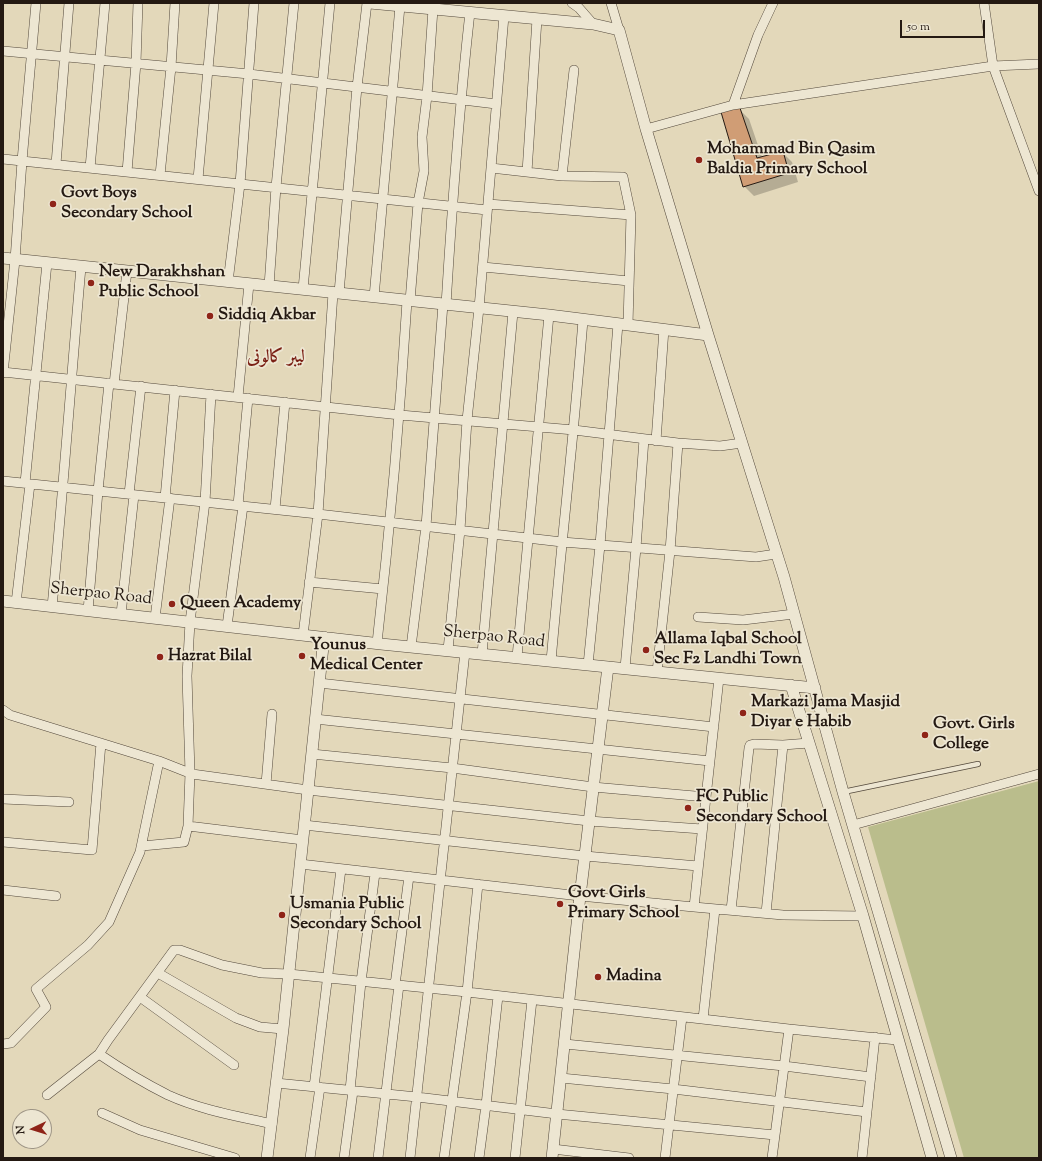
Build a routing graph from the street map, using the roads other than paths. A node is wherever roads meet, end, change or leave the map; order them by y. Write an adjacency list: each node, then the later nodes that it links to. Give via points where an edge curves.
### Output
1 (36, 3): 24 (street)
2 (69, 3): 25 (street)
3 (105, 3): 26 (street)
4 (138, 3): 27 (street)
5 (175, 3): 30 (street)
6 (214, 3): 31 (street)
7 (254, 3): 33 (street)
8 (294, 3): 34 (street)
9 (330, 3): 35 (street)
10 (367, 3): 36 (street)
11 (370, 3): 16 (street)
12 (572, 3): 21 (street)
13 (611, 3): 22 (street)
14 (774, 3): 41 (street, via 758,35)
15 (984, 3): 29 (street)
16 (400, 6): 17 (street); 37 (street)
17 (433, 9): 18 (street); 38 (street)
18 (470, 12): 19 (street); 39 (street)
19 (504, 16): 20 (street); 40 (street)
20 (537, 19): 21 (street); 49 (street)
21 (593, 24): 22 (street)
22 (619, 30): 42 (street)
23 (3, 51): 24 (street)
24 (32, 53): 25 (street); 44 (street)
25 (65, 56): 26 (street); 45 (street)
26 (101, 60): 27 (street); 46 (street)
27 (136, 63): 30 (street); 48 (street)
28 (1039, 64): 29 (street)
29 (993, 66): 41 (street); 55 (street)
30 (171, 67): 31 (street); 50 (street)
31 (207, 70): 33 (street); 52 (street)
32 (574, 70): 51 (street)
33 (249, 74): 34 (street); 53 (street)
34 (287, 79): 35 (street); 54 (street)
35 (323, 83): 36 (street); 56 (street)
36 (357, 87): 37 (street); 57 (street)
37 (391, 91): 38 (street); 58 (street)
38 (427, 96): 39 (street); 59 (street, via 422,137 424,171)
39 (460, 100): 40 (street); 60 (street)
40 (496, 104): 47 (street)
41 (733, 104): 42 (street)
42 (646, 129): 84 (street)
43 (3, 159): 44 (street)
44 (22, 161): 45 (street); 64 (street)
45 (56, 164): 46 (street)
46 (90, 168): 48 (street)
47 (491, 168): 49 (street); 61 (street)
48 (127, 172): 50 (street)
49 (527, 172): 51 (street)
50 (160, 175): 52 (street)
51 (562, 176): 62 (street, via 622,177)
52 (198, 179): 53 (street)
53 (240, 184): 54 (street); 70 (street)
54 (276, 187): 56 (street); 72 (street)
55 (1039, 190)
56 (312, 191): 57 (street); 73 (street)
57 (347, 195): 58 (street); 74 (street)
58 (383, 199): 59 (street); 75 (street)
59 (418, 203): 60 (street); 76 (street)
60 (452, 206): 61 (street); 77 (street)
61 (488, 207): 62 (street); 67 (street)
62 (631, 215): 69 (street)
63 (3, 258): 64 (street)
64 (15, 260): 65 (street); 85 (street)
65 (47, 263): 66 (street); 86 (street)
66 (81, 267): 68 (street); 87 (street)
67 (482, 267): 69 (street); 78 (street)
68 (127, 271): 70 (street); 88 (street)
69 (629, 281): 82 (street)
70 (228, 282): 71 (street)
71 (249, 284): 72 (street); 92 (street)
72 (269, 286): 73 (street)
73 (303, 290): 74 (street)
74 (336, 293): 75 (street); 94 (street)
75 (374, 297): 76 (street)
76 (409, 301): 77 (street); 95 (street)
77 (445, 305): 78 (street); 96 (street)
78 (479, 308): 79 (street); 97 (street)
79 (513, 312): 80 (street); 98 (street)
80 (549, 315): 81 (street); 99 (street)
81 (583, 320): 82 (street); 100 (street)
82 (623, 324): 83 (street); 101 (street)
83 (664, 329): 84 (street); 103 (street)
84 (708, 335): 104 (street)
85 (3, 373): 86 (street)
86 (36, 376): 87 (street); 107 (street)
87 (71, 379): 88 (street); 108 (street)
88 (112, 383): 89 (street); 109 (street)
89 (141, 386): 90 (street); 110 (street)
90 (175, 390): 91 (street); 111 (street)
91 (211, 394): 92 (street); 112 (street)
92 (243, 397): 93 (street); 113 (street)
93 (285, 402): 94 (street); 114 (street)
94 (325, 406): 95 (street); 115 (street)
95 (400, 415): 96 (street); 116 (street)
96 (435, 418): 97 (street); 117 (street)
97 (467, 420): 98 (street); 118 (street)
98 (502, 424): 99 (street); 119 (street)
99 (538, 427): 100 (street); 120 (street)
100 (574, 430): 101 (street); 121 (street)
101 (609, 435): 102 (street); 122 (street)
102 (644, 439): 103 (street); 123 (street)
103 (656, 441): 105 (street)
104 (742, 443): 105 (street, via 720,446); 125 (street)
105 (678, 444): 124 (street)
106 (3, 481): 107 (street)
107 (28, 484): 108 (street); 129 (street)
108 (64, 487): 109 (street); 130 (street)
109 (98, 491): 110 (street); 131 (street)
110 (132, 494): 111 (street); 132 (street)
111 (168, 498): 112 (street); 135 (street)
112 (205, 502): 113 (street); 136 (street)
113 (240, 506): 114 (street); 137 (street)
114 (275, 509): 115 (street)
115 (318, 514): 116 (street); 126 (street)
116 (390, 522): 117 (street); 127 (street)
117 (426, 526): 118 (street); 141 (street)
118 (460, 530): 119 (street); 142 (street)
119 (494, 534): 120 (street); 144 (street)
120 (529, 538): 121 (street); 145 (street)
121 (562, 542): 122 (street); 146 (street)
122 (600, 545): 123 (street); 147 (street)
123 (636, 548): 124 (street); 149 (street)
124 (670, 551): 125 (street, via 756,557); 150 (street)
125 (776, 554): 133 (street)
126 (309, 582): 127 (street); 138 (street)
127 (383, 589): 140 (street)
128 (3, 601): 129 (street, Sherpao Road)
129 (16, 603): 130 (street, Sherpao Road)
130 (52, 607): 131 (street, Sherpao Road)
131 (88, 611): 132 (street, Sherpao Road)
132 (121, 614): 135 (street, Sherpao Road)
133 (794, 614): 134 (street, via 743,620); 154 (street)
134 (698, 617)
135 (155, 618): 136 (street, Sherpao Road)
136 (190, 622): 137 (street, Sherpao Road); 171 (street, via 186,676)
137 (227, 626): 138 (street, Sherpao Road)
138 (302, 635): 139 (street, Sherpao Road)
139 (324, 637): 140 (street, Sherpao Road); 152 (street)
140 (377, 643): 141 (street, Sherpao Road)
141 (411, 647): 142 (street, Sherpao Road)
142 (448, 650): 143 (street, Sherpao Road)
143 (465, 652): 144 (street, Sherpao Road); 155 (street)
144 (482, 654): 145 (street, Sherpao Road)
145 (517, 658): 146 (street, Sherpao Road)
146 (551, 661): 147 (street, Sherpao Road)
147 (588, 665): 148 (street, Sherpao Road)
148 (608, 667): 149 (street, Sherpao Road); 158 (street)
149 (625, 668): 150 (street, Sherpao Road)
150 (657, 672): 151 (street, Sherpao Road)
151 (719, 678): 153 (street, Sherpao Road); 160 (street)
152 (319, 683): 155 (street); 159 (street)
153 (790, 686): 154 (street, Sherpao Road); 162 (street)
154 (815, 688): 176 (street)
155 (460, 700): 158 (street); 161 (street)
156 (3, 710): 163 (street, via 10,715)
157 (272, 714): 173 (street)
158 (602, 715): 160 (street); 165 (street)
159 (315, 719): 161 (street); 166 (street)
160 (714, 727): 167 (street)
161 (456, 734): 165 (street); 170 (street)
162 (809, 743): 164 (street); 205 (street)
163 (101, 744): 168 (street); 188 (street, via 92,850)
164 (783, 745): 203 (street, via 754,744 749,748); 204 (street)
165 (598, 750): 167 (street); 174 (street)
166 (312, 754): 170 (street); 175 (street)
167 (710, 761): 177 (street)
168 (159, 762): 171 (street); 189 (street)
169 (978, 764): 176 (lane)
170 (452, 768): 174 (street); 180 (street)
171 (190, 773): 173 (street); 184 (street)
172 (1039, 774): 183 (street)
173 (266, 784): 175 (street)
174 (593, 788): 177 (street); 181 (street)
175 (308, 790): 180 (street); 182 (street)
176 (843, 792): 183 (street)
177 (706, 797): 185 (street)
178 (3, 799): 179 (street)
179 (70, 802)
180 (448, 806): 181 (street); 187 (street)
181 (589, 821): 185 (street); 190 (street)
182 (304, 825): 186 (street); 187 (street)
183 (853, 825): 263 (street)
184 (188, 826): 186 (street); 189 (street, via 184,842)
185 (702, 829): 192 (street)
186 (303, 840): 191 (street)
187 (444, 840): 190 (street); 196 (street)
188 (3, 842)
189 (142, 846): 223 (street, via 109,922 88,945 36,989 46,1007 11,1043)
190 (585, 856): 192 (street); 200 (street)
191 (300, 864): 193 (street); 207 (street)
192 (698, 866): 201 (street)
193 (341, 869): 194 (street); 208 (street)
194 (375, 873): 195 (street); 209 (street)
195 (410, 876): 196 (street); 210 (street)
196 (440, 880): 197 (street); 211 (street)
197 (478, 884): 200 (street); 212 (street)
198 (3, 890): 199 (street)
199 (56, 896)
200 (580, 896): 201 (street); 216 (street)
201 (694, 907): 202 (street)
202 (715, 909): 203 (street); 218 (street)
203 (731, 910): 204 (street)
204 (766, 913): 205 (street)
205 (863, 916): 222 (street)
206 (158, 973): 207 (street, via 172,952 177,950 222,965 262,973); 214 (street); 219 (street, via 236,1018 260,1027)
207 (289, 974): 208 (street); 219 (street)
208 (328, 978): 209 (street); 232 (street)
209 (361, 982): 210 (street); 234 (street)
210 (397, 985): 211 (street); 235 (street)
211 (429, 988): 212 (street); 237 (street)
212 (467, 992): 213 (street); 238 (street)
213 (498, 996): 215 (street); 240 (street)
214 (140, 997): 225 (street); 227 (street)
215 (532, 1000): 216 (street); 241 (street)
216 (569, 1004): 217 (street); 224 (street)
217 (682, 1017): 218 (street); 226 (street)
218 (703, 1019): 220 (street)
219 (283, 1029): 231 (street)
220 (789, 1029): 221 (street); 228 (street)
221 (875, 1037): 222 (street); 229 (street)
222 (897, 1040): 262 (street)
223 (3, 1044)
224 (565, 1044): 226 (street); 230 (street)
225 (99, 1054): 236 (street); 245 (street, via 132,1076 169,1095 210,1110)
226 (677, 1055): 228 (street); 233 (street)
227 (234, 1065)
228 (784, 1066): 229 (street); 239 (street)
229 (871, 1077): 242 (street)
230 (561, 1078): 233 (street); 244 (street)
231 (276, 1083): 232 (street); 245 (street)
232 (317, 1087): 234 (street); 251 (street)
233 (673, 1089): 239 (street); 246 (street)
234 (351, 1090): 235 (street); 252 (street)
235 (386, 1094): 237 (street); 253 (street)
236 (47, 1095)
237 (417, 1097): 238 (street); 254 (street)
238 (452, 1101): 240 (street); 255 (street)
239 (779, 1101): 242 (street); 247 (street)
240 (486, 1105): 241 (street); 256 (street)
241 (520, 1109): 244 (street); 257 (street)
242 (867, 1112): 261 (street)
243 (102, 1113): 249 (street, via 140,1130)
244 (557, 1114): 246 (street); 248 (street)
245 (272, 1124): 250 (street)
246 (669, 1124): 247 (street); 259 (street)
247 (775, 1135): 260 (street)
248 (553, 1153): 258 (street)
249 (235, 1158)
250 (267, 1158)
251 (310, 1158)
252 (344, 1158)
253 (378, 1158)
254 (410, 1158)
255 (444, 1158)
256 (479, 1158)
257 (515, 1158)
258 (629, 1158)
259 (665, 1158)
260 (772, 1158)
261 (862, 1158)
262 (932, 1158)
263 (950, 1158)

